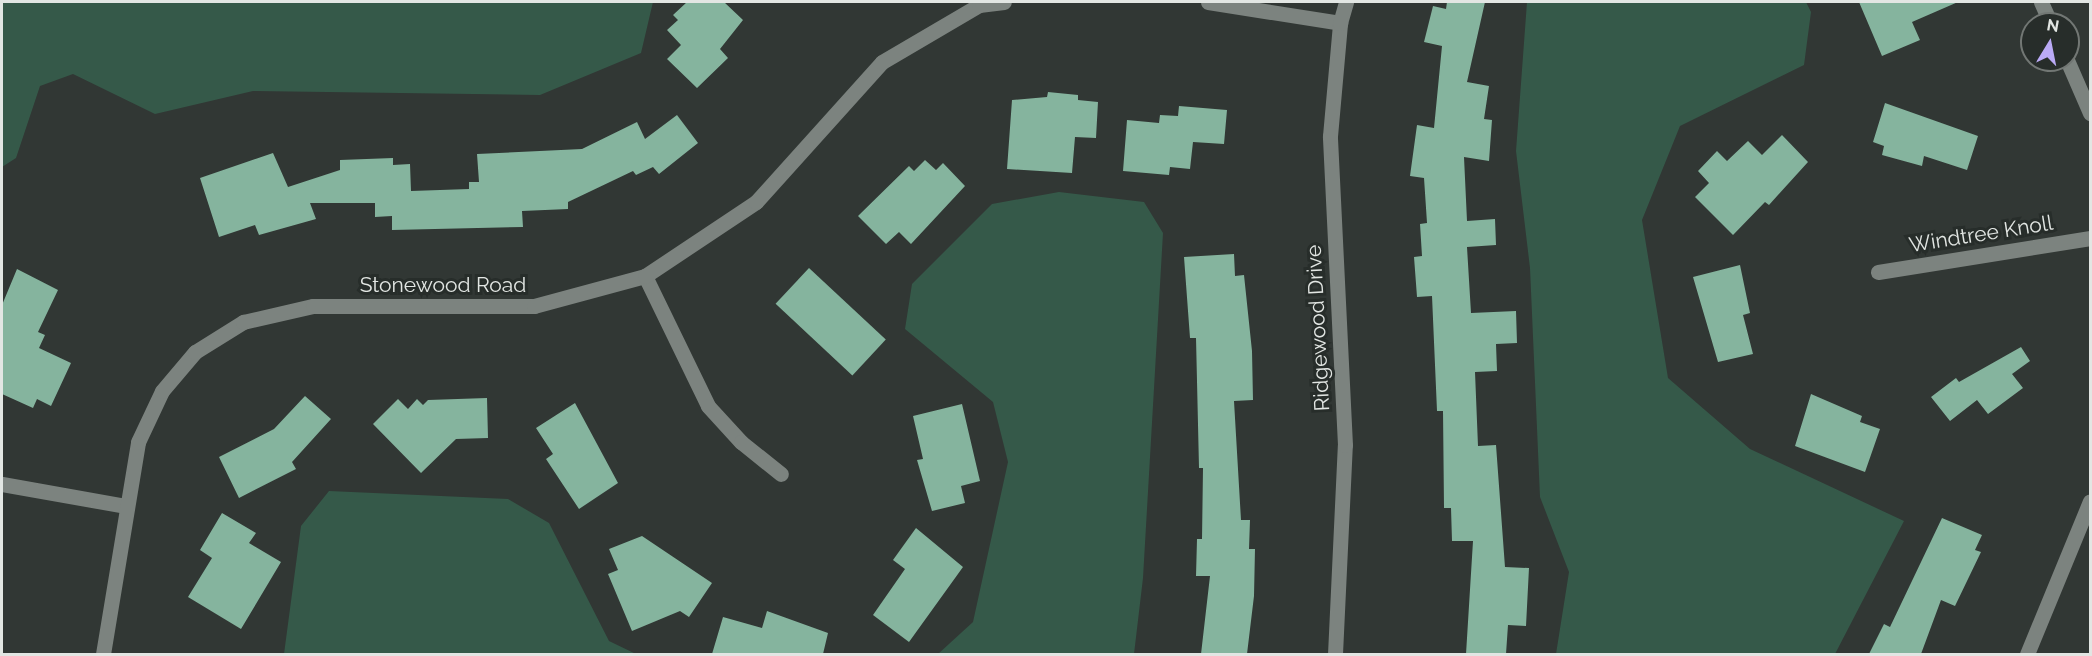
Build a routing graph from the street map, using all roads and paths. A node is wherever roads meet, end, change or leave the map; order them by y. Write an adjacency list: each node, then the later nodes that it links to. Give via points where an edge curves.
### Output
1 (1005, 2): 9 (street, Stonewood Road, via 979,5 882,62 756,202)
2 (1208, 2): 4 (street)
3 (1346, 2): 4 (street, Ridgewood Drive)
4 (1340, 23): 15 (street, Ridgewood Drive, via 1330,136 1345,445)
5 (2072, 72): 6 (street)
6 (2091, 113)
7 (2091, 238): 8 (street, Windtree Knoll)
8 (1878, 272)
9 (645, 276): 10 (street, via 708,405 741,442); 13 (street, Stonewood Road, via 534,306 313,306 243,322 195,352 162,391 138,441)
10 (781, 474)
11 (2, 484): 13 (street)
12 (2091, 501): 16 (street)
13 (125, 506): 14 (street, Stonewood Road)
14 (104, 654)
15 (1335, 654)
16 (2026, 654)

